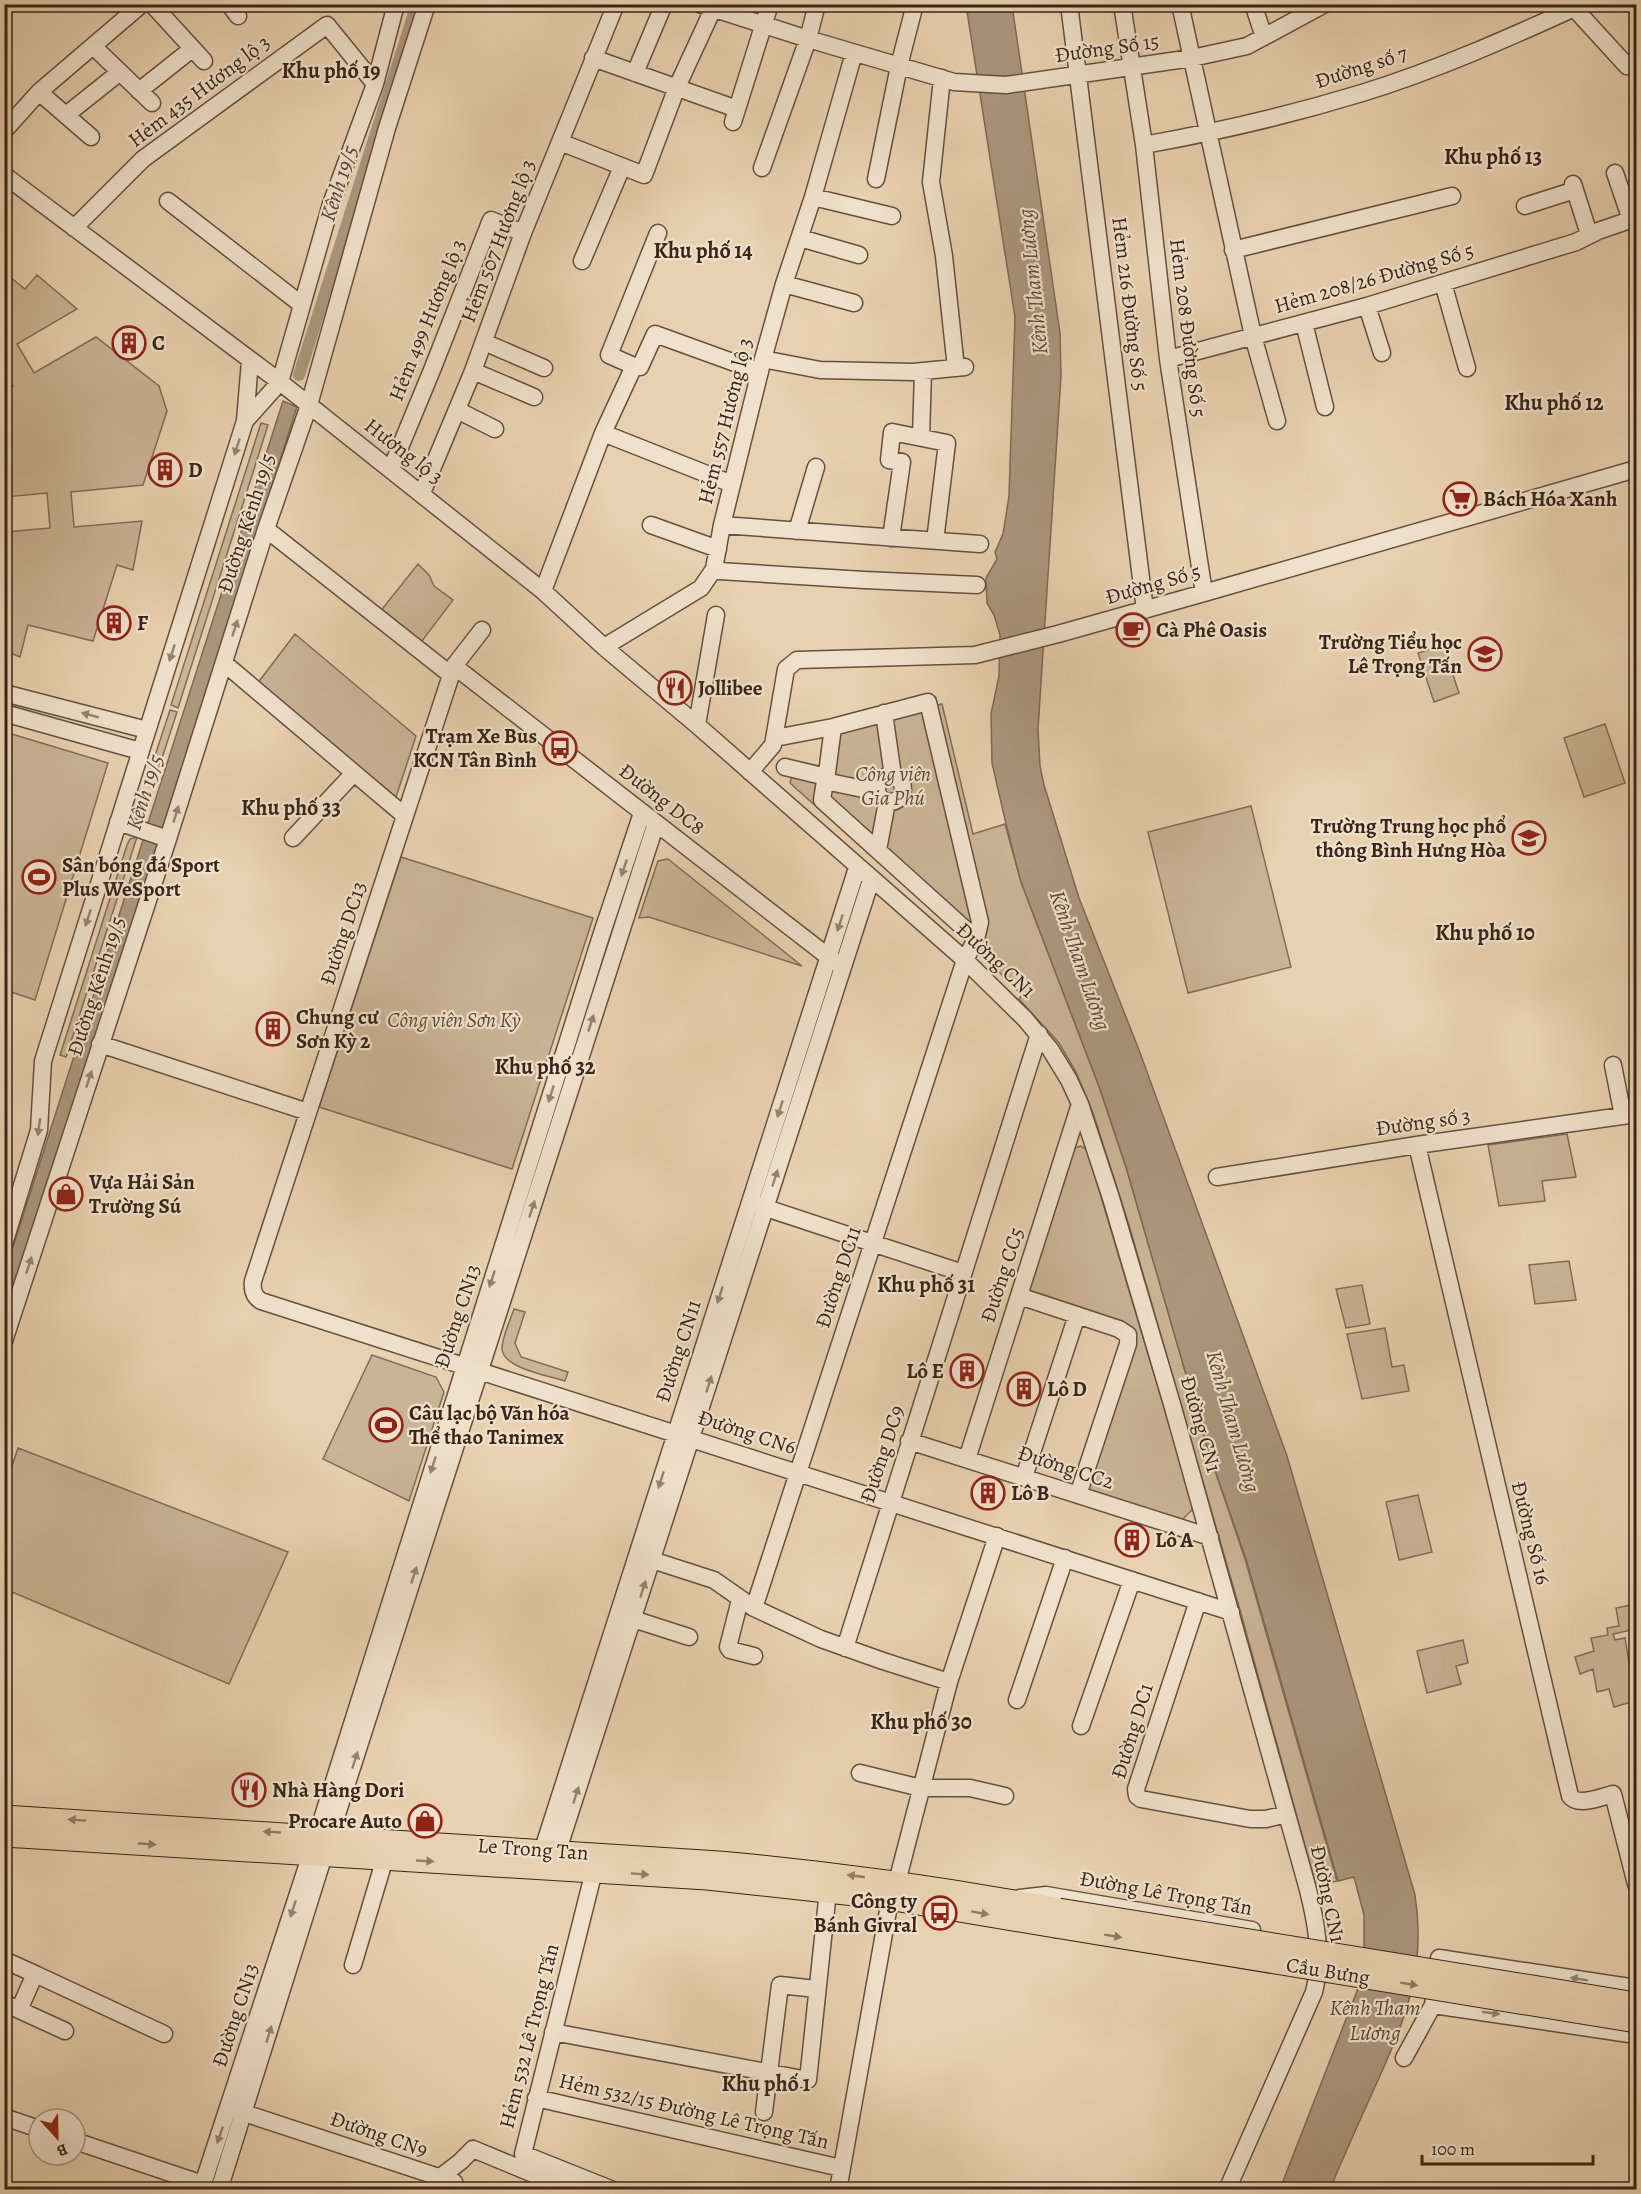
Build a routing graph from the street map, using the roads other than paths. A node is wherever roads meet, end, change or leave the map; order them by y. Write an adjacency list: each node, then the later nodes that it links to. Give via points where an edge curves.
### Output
1 (142, 4): 20 (street)
2 (152, 4): 21 (street)
3 (396, 4): 29 (street)
4 (427, 4): 29 (street)
5 (616, 4): 23 (street, Hẻm 507 Hương lộ 3)
6 (664, 4): 31 (street)
7 (770, 4): 17 (street)
8 (817, 4): 19 (street)
9 (915, 4): 27 (street)
10 (1069, 4): 32 (street, Hẻm 216 Đường Số 5)
11 (1122, 4): 28 (street, Hẻm 208 Đường Số 5)
12 (1180, 4): 24 (street)
13 (1253, 4): 18 (street)
14 (1325, 4): 18 (street, Đường Số 15)
15 (705, 6): 17 (street); 35 (street)
16 (1579, 6): 26 (street, via 1627,66); 41 (street, Đường số 7, via 1392,83)
17 (764, 25): 19 (street); 35 (street, via 735,116)
18 (1264, 37): 24 (street, Đường Số 15, via 1247,46)
19 (808, 39): 22 (street); 46 (street)
20 (93, 46): 30 (street); 37 (street)
21 (192, 49): 25 (street); 36 (street)
22 (854, 53): 27 (street); 51 (street, Hẻm 557 Hương lộ 3)
23 (593, 57): 31 (street); 43 (street, Hẻm 507 Hương lộ 3)
24 (1192, 58): 28 (street, Đường Số 15); 41 (street)
25 (204, 61)
26 (1636, 62)
27 (899, 66): 33 (street); 49 (street)
28 (1131, 67): 32 (street, Đường Số 15); 44 (street, Hẻm 208 Đường Số 5)
29 (394, 68): 34 (street); 81 (street, via 387,128)
30 (120, 72): 36 (street); 39 (street)
31 (635, 73): 35 (street)
32 (1078, 74): 33 (street, Đường Số 15, via 1006,85); 107 (street, Hẻm 216 Đường Số 5)
33 (942, 78): 80 (street, via 931,182 961,367)
34 (375, 84): 56 (street, Hẻm 435 Hương lộ 3, via 327,25 143,159); 67 (street, via 331,204)
35 (677, 87): 45 (street, via 644,175)
36 (139, 91): 38 (street)
37 (39, 92): 39 (street); 40 (street)
38 (152, 103)
39 (66, 115): 42 (street)
40 (4, 132)
41 (1208, 134): 44 (street, Đường số 7); 61 (street)
42 (91, 137)
43 (560, 142): 45 (street); 57 (street, Hẻm 507 Hương lộ 3)
44 (1143, 145): 73 (street, Hẻm 208 Đường Số 5)
45 (622, 166): 63 (street)
46 (762, 168)
47 (1615, 173): 55 (street)
48 (4, 174): 56 (street, Hương lộ 3)
49 (876, 179)
50 (1452, 196): 61 (street)
51 (813, 197): 54 (street); 60 (street, Hẻm 557 Hương lộ 3)
52 (168, 201): 67 (street)
53 (1525, 207): 59 (street, via 1574,187)
54 (892, 216)
55 (1634, 219): 59 (street, Hẻm 208/26 Đường Số 5)
56 (74, 228): 74 (street, Hương lộ 3)
57 (523, 233): 71 (street, Hẻm 507 Hương lộ 3); 91 (street, Hẻm 499 Hương lộ 3, via 491,219)
58 (658, 233): 75 (street, via 609,355)
59 (1589, 234): 64 (street, Hẻm 208/26 Đường Số 5, via 1576,242)
60 (800, 238): 62 (street); 65 (street, Hẻm 557 Hương lộ 3)
61 (1233, 250): 70 (street)
62 (859, 255)
63 (582, 261)
64 (1443, 283): 68 (street, Hẻm 208/26 Đường Số 5); 78 (street)
65 (784, 284): 66 (street); 76 (street, Hẻm 557 Hương lộ 3)
66 (854, 303)
67 (302, 305): 81 (street)
68 (1366, 306): 69 (street, Hẻm 208/26 Đường Số 5); 72 (street)
69 (1304, 323): 70 (street, Hẻm 208/26 Đường Số 5); 83 (street)
70 (1253, 336): 73 (street, Hẻm 208/26 Đường Số 5); 86 (street)
71 (484, 342): 77 (street); 79 (street, Hẻm 507 Hương lộ 3)
72 (1382, 353)
73 (1168, 358): 106 (street, Hẻm 208 Đường Số 5)
74 (250, 361): 81 (street, Hương lộ 3); 85 (street, Đường Kênh 19/5)
75 (634, 366): 76 (street, via 640,368 655,334); 88 (street)
76 (761, 366): 80 (street); 93 (street, Hẻm 557 Hương lộ 3)
77 (544, 368)
78 (1467, 368)
79 (473, 371): 82 (street); 84 (street, Hẻm 507 Hương lộ 3)
80 (922, 371): 89 (street)
81 (294, 393): 85 (street, Đường Kênh 19/5); 91 (street, Hương lộ 3); 97 (street, Đường Kênh 19/5)
82 (534, 398)
83 (1325, 407)
84 (457, 410): 87 (street); 94 (street, Hẻm 507 Hương lộ 3)
85 (245, 421): 118 (street, Đường Kênh 19/5, one-way to 118)
86 (1277, 421)
87 (495, 429)
88 (603, 434): 93 (street); 105 (street)
89 (921, 438): 99 (street, via 892,432 889,460 902,462); 100 (street, via 947,442)
90 (816, 467): 98 (street)
91 (391, 469): 94 (street, Hương lộ 3)
92 (1636, 469): 106 (street, Đường Số 5)
93 (732, 484): 96 (street, Hẻm 557 Hương lộ 3)
94 (422, 493): 105 (street, Hương lộ 3)
95 (651, 525): 102 (street)
96 (722, 525): 98 (street); 102 (street, Hẻm 557 Hương lộ 3)
97 (267, 529): 111 (street, Đường Kênh 19/5, one-way to 97); 112 (street, Đường DC8)
98 (796, 531): 99 (street)
99 (891, 538): 100 (street)
100 (935, 541): 101 (street)
101 (980, 544)
102 (718, 549): 103 (street, Hẻm 557 Hương lộ 3)
103 (714, 568): 104 (street); 110 (street, Hẻm 557 Hương lộ 3, via 700,588)
104 (977, 585)
105 (543, 591): 110 (street, Hương lộ 3)
106 (1204, 593): 107 (street, Đường Số 5)
107 (1145, 610): 119 (street, Đường Số 5, via 975,655 797,660 786,669)
108 (716, 615): 116 (street)
109 (482, 630): 112 (street, Đường DC13)
110 (604, 647): 116 (street, Hương lộ 3)
111 (224, 663): 122 (street); 130 (street, Đường Kênh 19/5, one-way to 111)
112 (452, 670): 126 (street, Đường DC8); 127 (street, Đường DC13)
113 (4, 693): 118 (street, one-way to 113)
114 (884, 713): 117 (street); 125 (street); 135 (street, via 928,702 979,913)
115 (4, 714): 120 (street)
116 (697, 725): 124 (street, Hương lộ 3)
117 (833, 727): 119 (street); 123 (street)
118 (147, 730): 120 (street, Đường Kênh 19/5)
119 (773, 743): 121 (street); 124 (street)
120 (140, 751): 128 (street, Đường Kênh 19/5)
121 (785, 767): 123 (street); 124 (street)
122 (354, 773): 127 (street); 131 (street)
123 (825, 777): 125 (street); 132 (street, via 822,800)
124 (759, 780): 133 (street, Đường CN1)
125 (884, 788): 132 (street)
126 (642, 813): 129 (street, Đường DC8); 155 (street, Đường CN13, one-way to 155, via 600,936)
127 (405, 816): 143 (street, Đường DC13)
128 (118, 822): 130 (street); 149 (street, Đường Kênh 19/5, one-way to 149, via 43,1061 39,1130)
129 (656, 823): 136 (street, Đường DC8); 155 (street, Đường CN13, one-way to 129)
130 (158, 836): 140 (street, Đường Kênh 19/5)
131 (293, 838)
132 (878, 850): 135 (street)
133 (857, 868): 134 (street, Đường CN1); 136 (street, Đường CN11, one-way to 136)
134 (872, 880): 137 (street, Đường CN1); 138 (street, Đường CN11)
135 (976, 939): 137 (street, Đường DC11)
136 (829, 958): 138 (street, Đường DC8); 147 (street, Đường CN11, one-way to 147)
137 (965, 960): 139 (street, Đường CN1); 148 (street, Đường DC11)
138 (843, 969): 147 (street, Đường CN11, one-way to 138)
139 (1039, 1034): 142 (street, Đường CN1, via 1060,1063); 150 (street, Đường DC9)
140 (100, 1044): 143 (street); 154 (street, Đường Kênh 19/5, one-way to 140)
141 (1613, 1065): 144 (street)
142 (1080, 1104): 152 (street, Đường CC5); 164 (street, Đường CN1, via 1148,1320)
143 (308, 1112): 151 (street, Đường DC13, via 253,1281)
144 (1630, 1115): 145 (street, Đường số 3)
145 (1417, 1145): 146 (street, Đường số 3); 188 (street, Đường Số 16, via 1570,1796 1578,1802 1613,1794)
146 (1217, 1178)
147 (758, 1205): 148 (street); 156 (street, Đường CN11)
148 (873, 1243): 150 (street); 159 (street, Đường DC11)
149 (4, 1244)
150 (963, 1273): 157 (street, Đường DC9)
151 (253, 1292): 155 (street, Đường CN6, via 261,1301)
152 (1019, 1296): 153 (street); 158 (street, Đường CC5)
153 (1077, 1315): 160 (street); 161 (street, via 1119,1329 1129,1339)
154 (4, 1341)
155 (472, 1368): 156 (street, Đường CN6); 184 (street, Đường CN13)
156 (684, 1435): 159 (street, Đường CN6); 166 (street, Đường CN11); 185 (street, Đường CN11, one-way to 185)
157 (909, 1440): 158 (street, Đường CC2); 162 (street, Đường DC9)
158 (967, 1459): 160 (street, Đường CC2)
159 (798, 1472): 162 (street, Đường CN6); 169 (street, Đường DC11)
160 (1024, 1477): 161 (street, Đường CC2)
161 (1078, 1495): 164 (street, Đường CC2)
162 (890, 1501): 163 (street, Đường CN6); 173 (street, Đường DC9)
163 (997, 1536): 165 (street, Đường CN6); 175 (street)
164 (1210, 1537): 170 (street, Đường CN1)
165 (1065, 1558): 167 (street, Đường CN6); 176 (street)
166 (652, 1560): 169 (street, via 714,1580); 171 (street, Đường CN11, one-way to 166)
167 (1132, 1580): 168 (street, Đường CN6); 177 (street)
168 (1198, 1601): 170 (street, Đường CN6); 181 (street, Đường DC1, via 1136,1794 1141,1799 1250,1819)
169 (747, 1604): 173 (street); 174 (street, Đường DC11, via 728,1647)
170 (1231, 1612): 181 (street, Đường CN1)
171 (633, 1619): 172 (street); 185 (street, Đường CN11, one-way to 171)
172 (689, 1637)
173 (845, 1648): 175 (street)
174 (754, 1656)
175 (949, 1683): 179 (street)
176 (1017, 1700)
177 (1081, 1726)
178 (860, 1773): 179 (street)
179 (921, 1788): 180 (street, via 970,1788); 190 (street)
180 (1005, 1796)
181 (1287, 1814): 193 (street, Đường CN1)
182 (4, 1816): 184 (main road, Le Trong Tan, one-way to 182)
183 (4, 1836): 184 (main road, Le Trong Tan, one-way to 184)
184 (321, 1845): 185 (main road, Le Trong Tan); 186 (main road, Le Trong Tan); 210 (street, Đường CN13)
185 (550, 1850): 190 (main road, Le Trong Tan, one-way to 185, via 807,1870)
186 (385, 1858): 187 (main road, Le Trong Tan, one-way to 187); 195 (street)
187 (594, 1871): 189 (main road, Le Trong Tan, one-way to 189); 204 (street, Hẻm 532 Lê Trọng Tấn)
188 (1636, 1884)
189 (828, 1891): 190 (main road, Le Trong Tan); 198 (street)
190 (894, 1891): 191 (main road, Le Trong Tan); 192 (main road, Le Trong Tan, one-way to 192, via 947,1907); 215 (street)
191 (1008, 1899): 192 (main road, Le Trong Tan); 193 (street, Đường Lê Trọng Tấn, via 1046,1895)
192 (1057, 1918): 199 (main road, Cầu Bưng, bridge); 202 (main road, Cầu Bưng, one-way to 202, bridge)
193 (1318, 1941): 222 (street, Đường CN1, via 1318,1971 1311,2000)
194 (4, 1960): 196 (street)
195 (353, 1965)
196 (35, 1974): 201 (street); 205 (street)
197 (1636, 1988): 200 (street, one-way to 200, via 1439,1958)
198 (816, 1989): 208 (street, via 780,1985); 208 (street, via 808,2080)
199 (1636, 2003)
200 (1433, 2005): 206 (street, one-way to 206); 207 (street)
201 (12, 2007): 203 (street)
202 (1636, 2022)
203 (64, 2031)
204 (553, 2032): 208 (street); 209 (street, Hẻm 532 Lê Trọng Tấn)
205 (164, 2034)
206 (1636, 2035)
207 (1404, 2058)
208 (768, 2071): 211 (street)
209 (536, 2098): 215 (street, Hẻm 532/15 Đường Lê Trọng Tấn); 220 (street, Hẻm 532 Lê Trọng Tấn, via 523,2154)
210 (237, 2110): 216 (street, Đường CN9); 217 (street, Đường CN13, one-way to 217); 218 (street, Đường CN13)
211 (764, 2112)
212 (4, 2117): 213 (street)
213 (27, 2125)
214 (87, 2145): 217 (street)
215 (841, 2168): 221 (street)
216 (445, 2185): 219 (street, Đường CN9, via 473,2149)
217 (202, 2187)
218 (219, 2190)
219 (572, 2190)
220 (613, 2190)
221 (838, 2190)
222 (1227, 2190)

